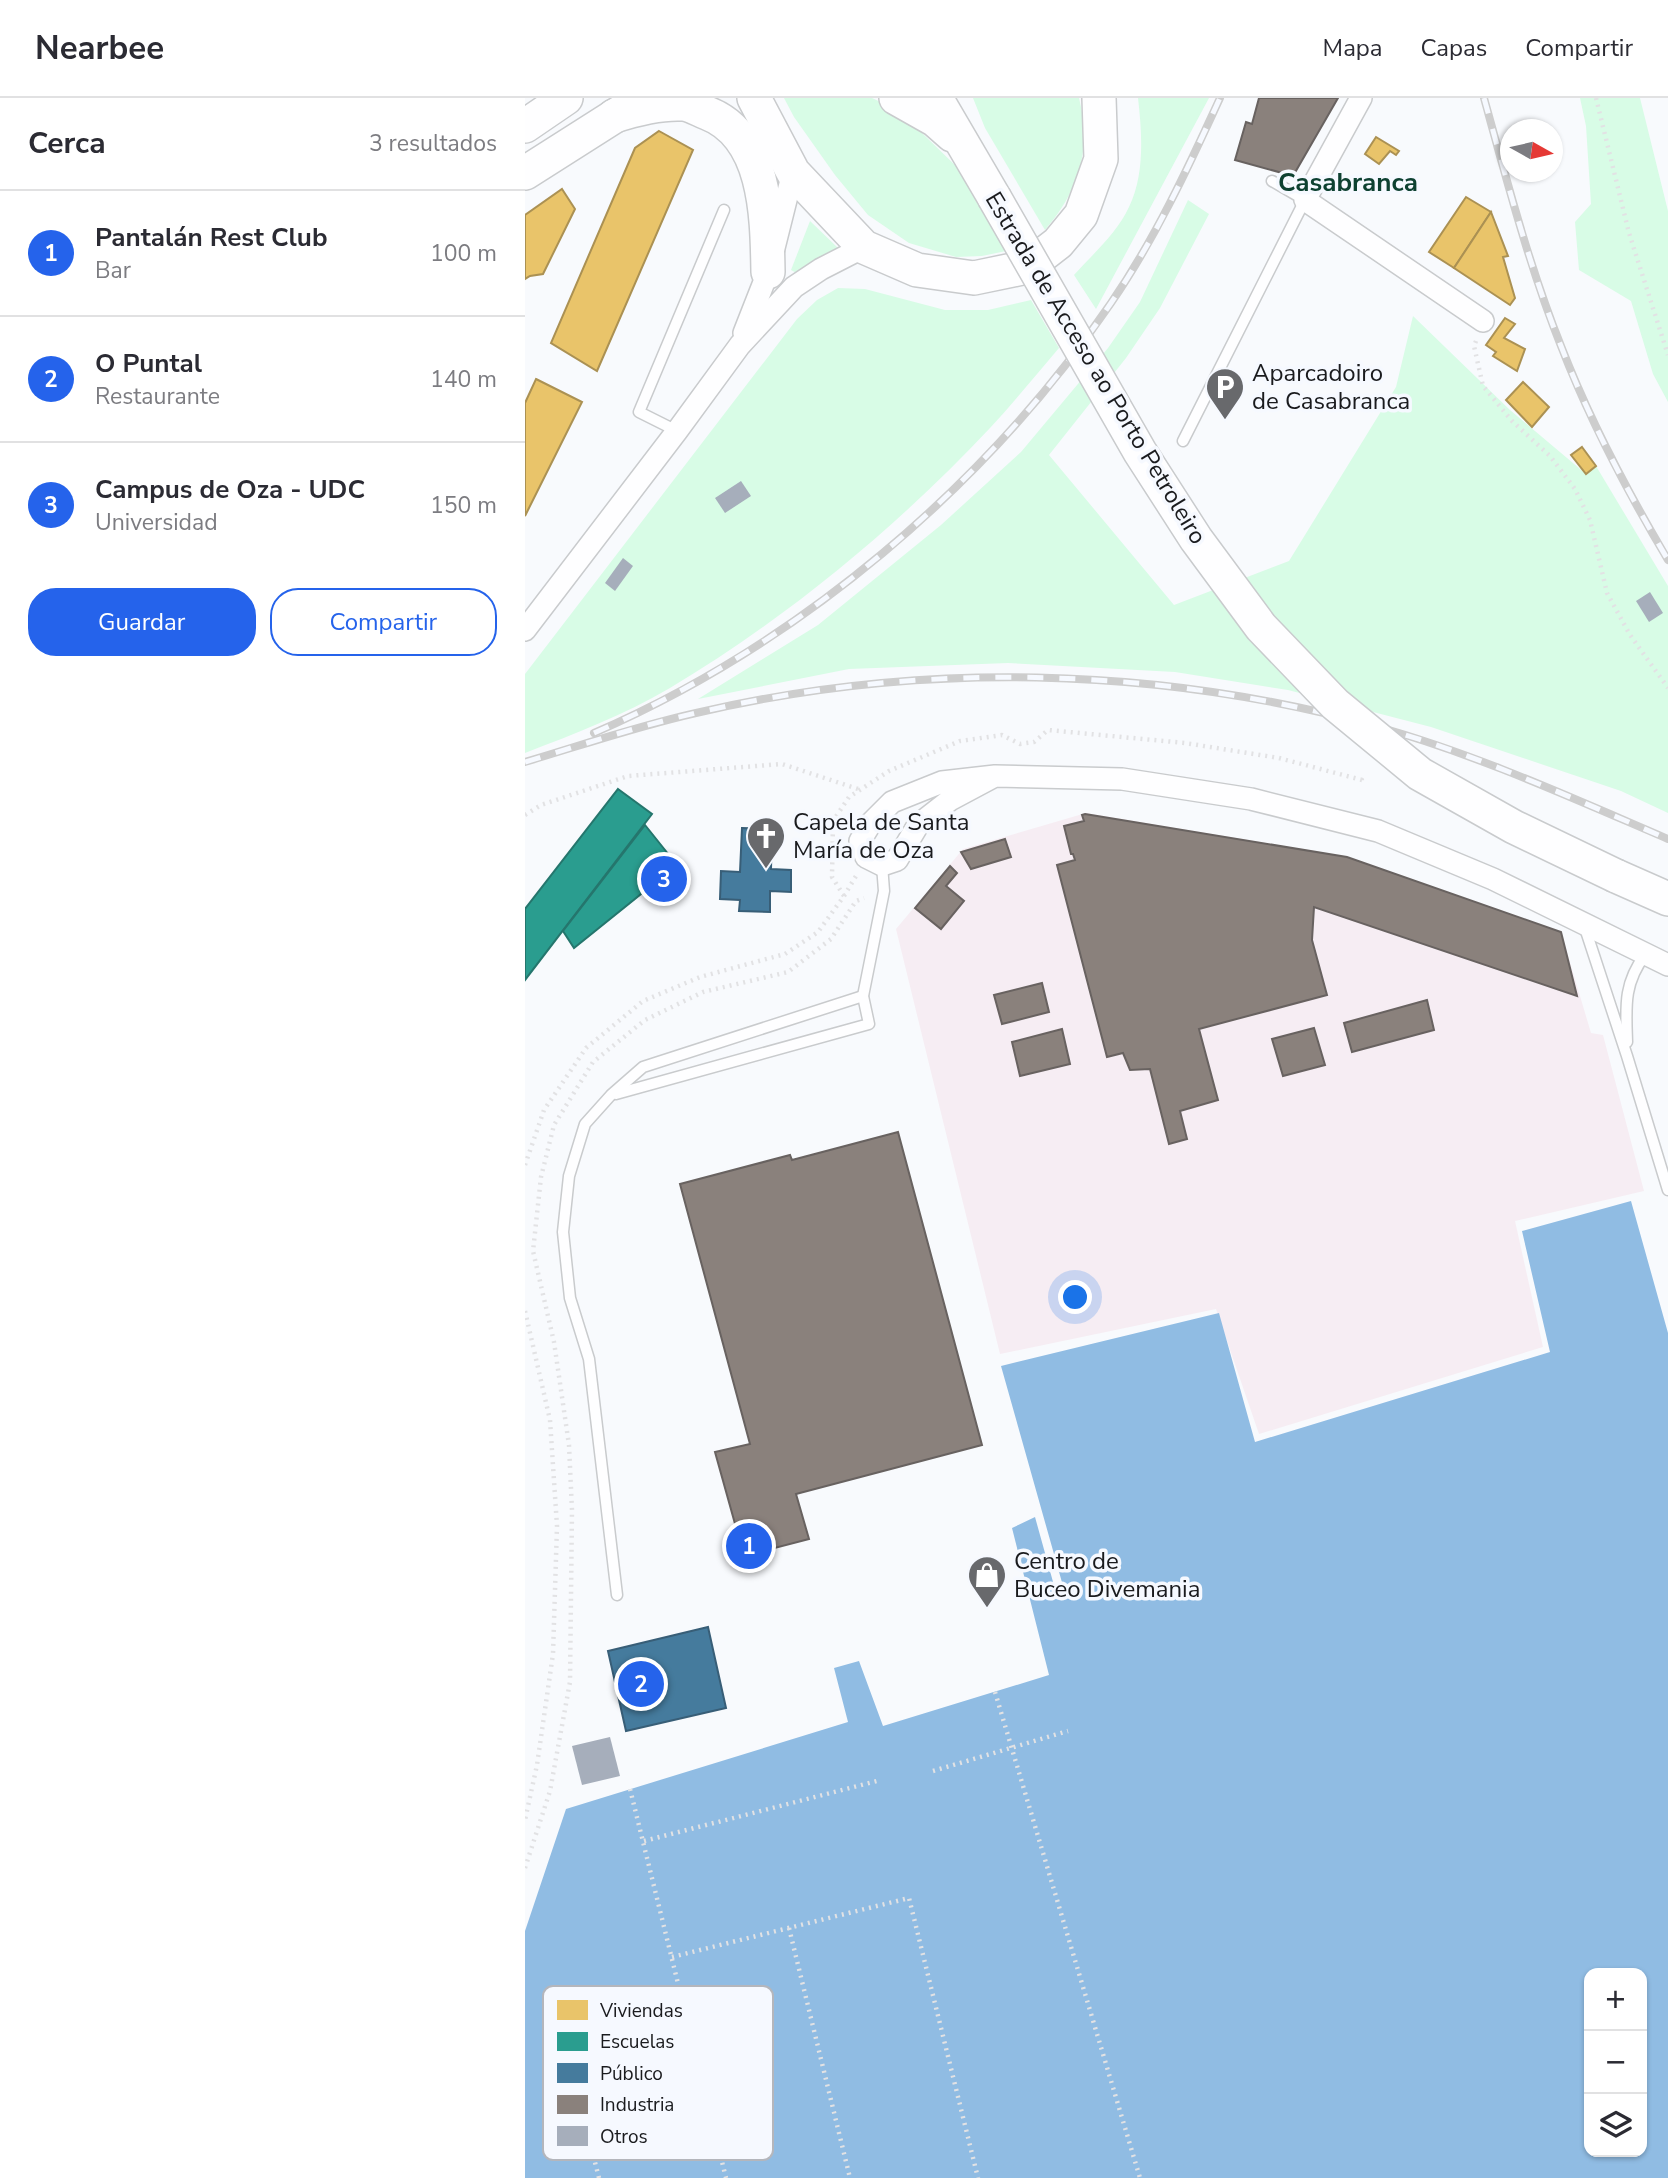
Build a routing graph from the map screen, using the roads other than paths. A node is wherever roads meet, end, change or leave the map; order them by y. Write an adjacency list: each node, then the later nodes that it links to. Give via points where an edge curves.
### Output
1 (566, 98): 10 (main road)
2 (644, 98): 9 (main road)
3 (754, 98): 12 (main road)
4 (896, 98): 11 (main road, via 935,120)
5 (936, 98): 11 (main road)
6 (954, 98): 11 (main road)
7 (1099, 98): 17 (main road, via 1101,159 1081,215 1058,243 1027,267 974,278 917,270)
8 (1360, 98): 15 (street)
9 (614, 116): 13 (main road); 18 (main road, via 643,107 685,103 723,119 746,144 758,179 767,218)
10 (525, 126)
11 (964, 148): 26 (main road, Estrada de Acceso ao Porto Petroleiro, bridge, via 1140,452 1261,627 1335,704 1420,774 1514,827)
12 (793, 172): 17 (main road); 18 (street)
13 (525, 173)
14 (1272, 181): 15 (lane)
15 (1305, 200): 19 (street); 22 (lane)
16 (724, 210): 21 (lane, via 639,412)
17 (864, 247): 20 (street, via 794,287)
18 (768, 272): 20 (street)
19 (1483, 321)
20 (740, 345): 21 (street)
21 (677, 431): 23 (street)
22 (1183, 441)
23 (525, 630)
24 (995, 776): 25 (street, via 950,800 918,825 897,860); 25 (street, via 942,782 892,802 860,841 866,857); 27 (street, via 1122,779 1264,802 1378,831 1493,878)
25 (882, 865): 30 (lane, via 884,891)
26 (1668, 899)
27 (1583, 924): 28 (street); 31 (lane)
28 (1645, 955): 29 (street); 31 (lane, via 1625,997)
29 (1668, 965)
30 (863, 996): 32 (lane, via 643,1067); 32 (lane, via 869,1024)
31 (1627, 1056): 33 (lane)
32 (611, 1095): 34 (lane, via 585,1124 569,1176 563,1232 570,1298 589,1359)
33 (1668, 1189)
34 (617, 1595)

